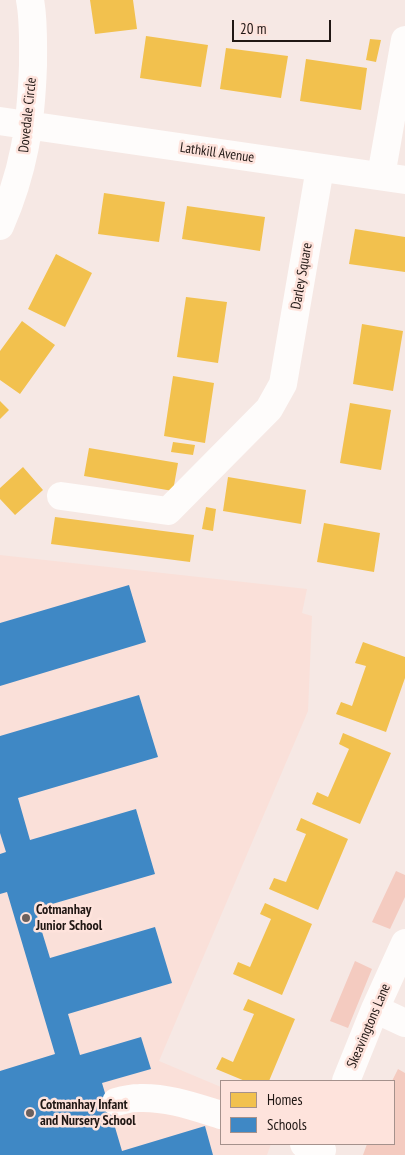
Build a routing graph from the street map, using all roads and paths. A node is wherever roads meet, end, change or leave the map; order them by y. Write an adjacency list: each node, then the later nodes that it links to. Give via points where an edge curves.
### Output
1 (30, 0): 4 (street, Dovedale Circle, via 33,47)
2 (405, 40): 6 (street)
3 (0, 121): 4 (street, Lathkill Avenue)
4 (28, 125): 5 (street, Lathkill Avenue); 7 (street, Dovedale Circle, via 20,173)
5 (320, 168): 6 (street, Lathkill Avenue); 8 (street, Darley Square, via 283,384 269,408 168,511)
6 (393, 178)
7 (0, 226)
8 (61, 496)
9 (405, 943): 10 (street, Skeavingtons Lane)
10 (375, 1010): 11 (street); 12 (street, Skeavingtons Lane)
11 (405, 1023)
12 (346, 1080)
13 (116, 1102): 14 (street, via 139,1098 166,1100)
14 (220, 1115)

